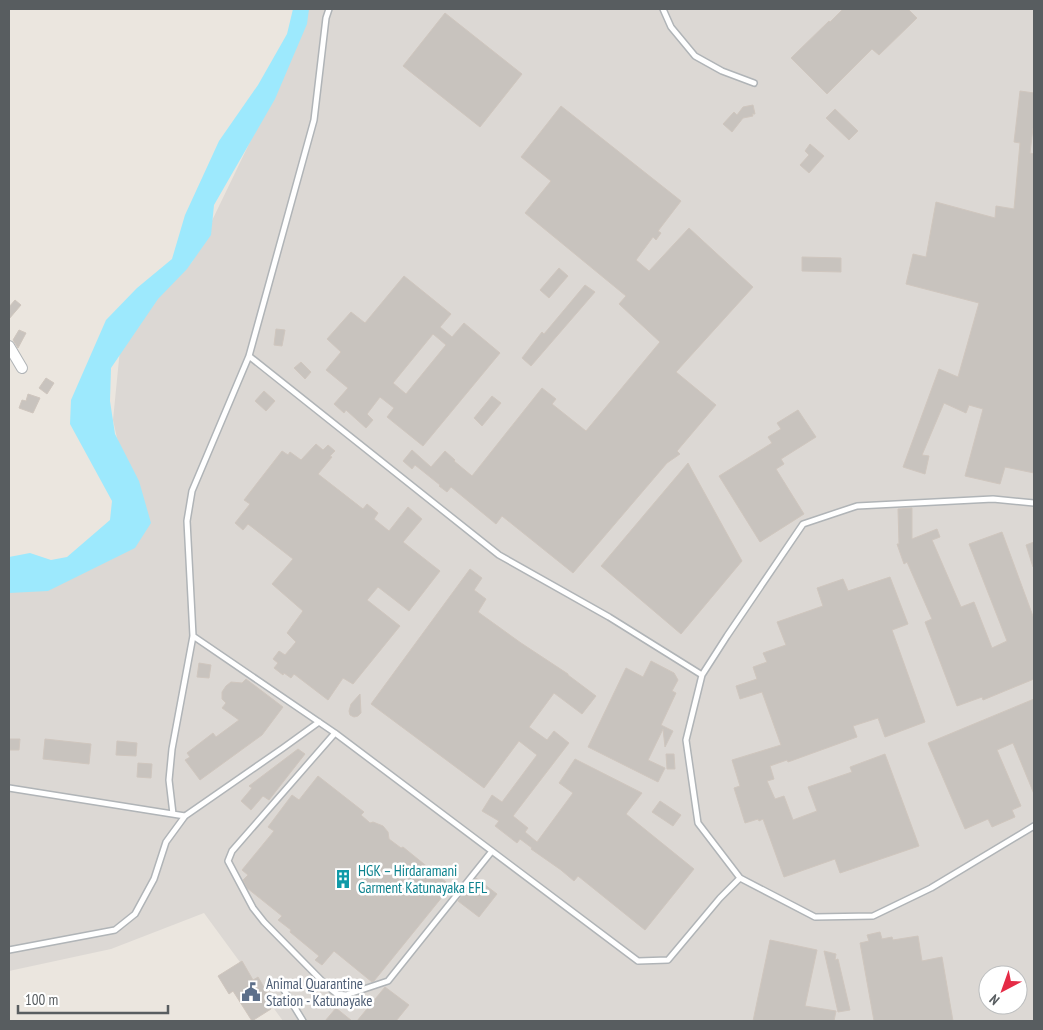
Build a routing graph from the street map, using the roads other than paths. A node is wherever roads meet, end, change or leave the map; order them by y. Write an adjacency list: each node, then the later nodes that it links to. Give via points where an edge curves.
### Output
1 (329, 9): 5 (lane, via 314,120)
2 (663, 9): 3 (lane, via 671,27 695,56)
3 (754, 83)
4 (9, 346): 6 (street)
5 (249, 356): 8 (lane, via 192,491 187,521); 9 (lane, via 499,555 609,617)
6 (22, 368)
7 (1034, 503): 9 (lane, via 993,499 857,506 803,524)
8 (193, 636): 10 (lane); 13 (lane, via 170,764)
9 (702, 675): 17 (lane, via 686,740 698,823)
10 (319, 722): 11 (lane); 14 (lane)
11 (335, 733): 16 (lane); 16 (lane, via 232,851 228,861 264,922 337,994 388,981)
12 (9, 788): 13 (lane)
13 (173, 814): 14 (lane)
14 (185, 816): 18 (lane, via 166,842 154,879 135,914 115,930)
15 (1034, 826): 17 (lane, via 931,888 873,916 815,917)
16 (492, 851): 17 (lane, via 638,960 668,960)
17 (740, 878)
18 (9, 950)
19 (279, 982): 20 (lane)
20 (302, 1021)

